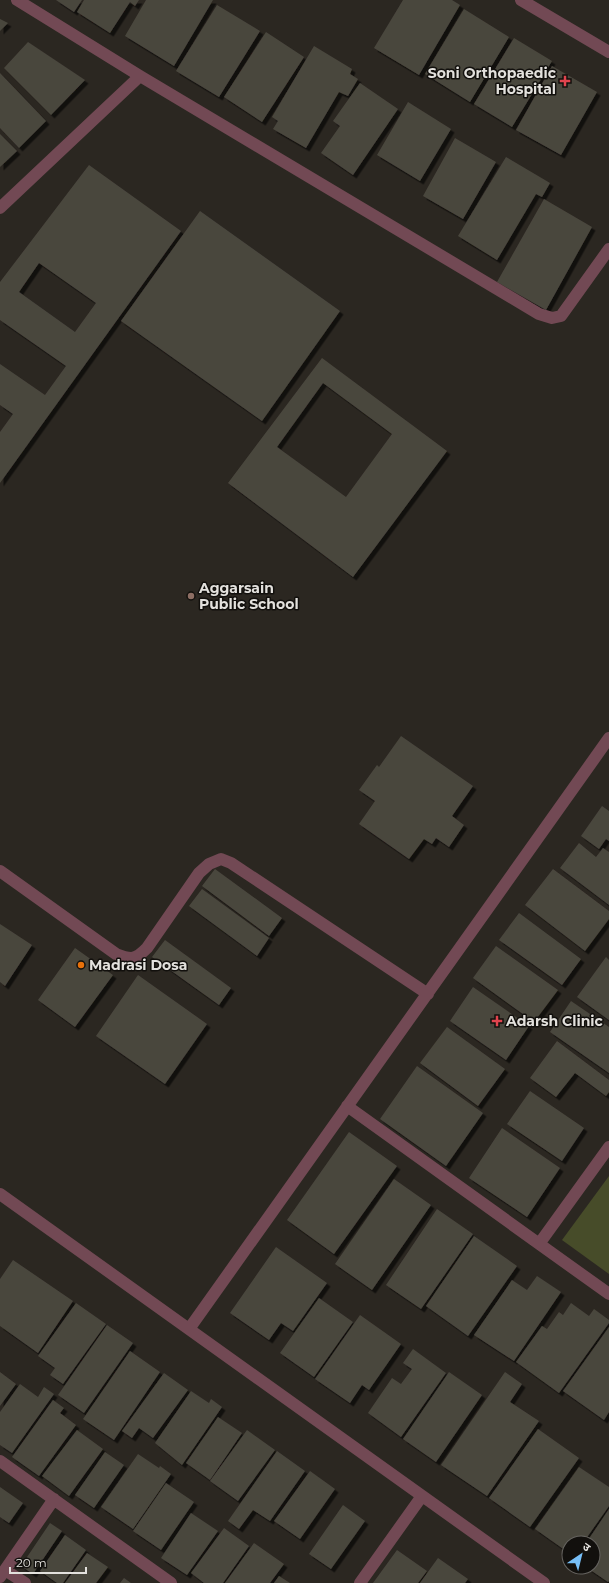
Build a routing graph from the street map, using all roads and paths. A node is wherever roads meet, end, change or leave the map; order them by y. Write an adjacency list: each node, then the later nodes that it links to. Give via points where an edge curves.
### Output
1 (17, 0): 4 (street)
2 (521, 0): 3 (street)
3 (609, 52)
4 (140, 76): 5 (street); 6 (street, via 539,314 552,318 561,316)
5 (0, 208)
6 (609, 249)
7 (609, 738): 9 (street)
8 (0, 872): 9 (street, via 116,954 129,959 139,956 147,948 199,873 220,859 231,863)
9 (428, 994): 10 (street)
10 (347, 1106): 13 (street); 15 (street)
11 (609, 1147): 13 (street)
12 (0, 1194): 15 (street)
13 (539, 1244): 14 (street)
14 (609, 1294)
15 (189, 1329): 17 (street)
16 (0, 1461): 18 (street)
17 (422, 1496): 22 (street); 23 (street)
18 (54, 1499): 19 (street); 21 (street)
19 (3, 1573): 20 (street)
20 (24, 1583)
21 (171, 1583)
22 (360, 1583)
23 (544, 1583)

